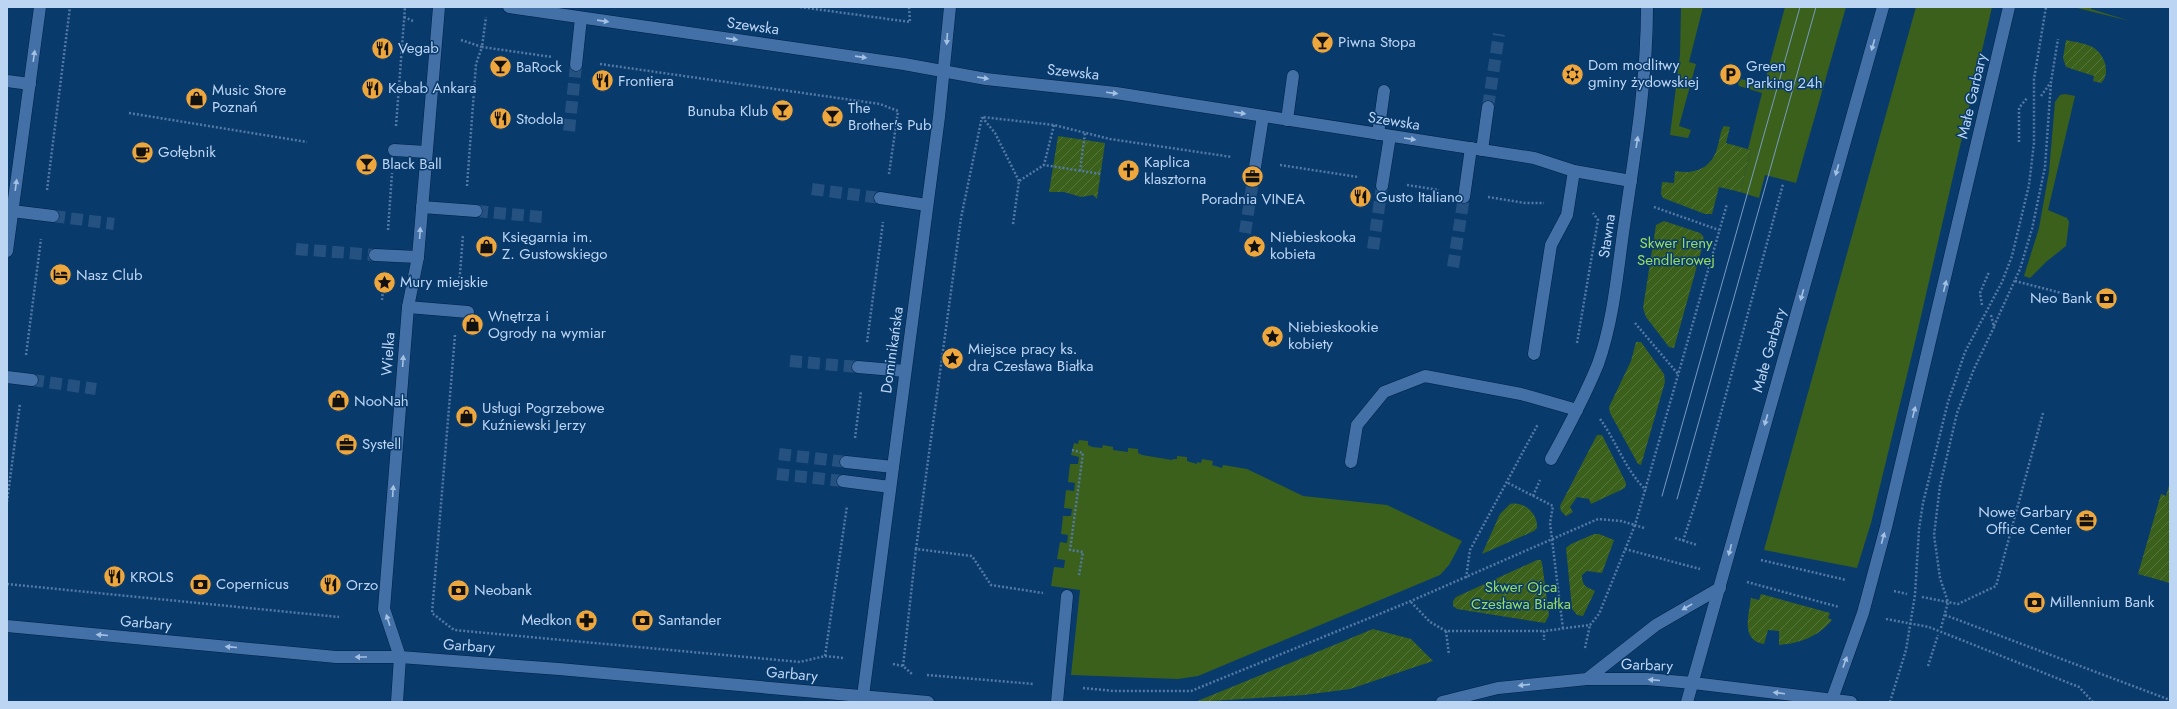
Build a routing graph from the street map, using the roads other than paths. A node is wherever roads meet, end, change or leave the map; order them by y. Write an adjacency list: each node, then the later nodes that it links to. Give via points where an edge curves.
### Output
1 (40, 7): 13 (street, one-way to 1)
2 (438, 7): 22 (street, Wielka)
3 (509, 7): 8 (street, Szewska)
4 (950, 7): 10 (street, Dominikańska, one-way to 10)
5 (1647, 7): 25 (street, Stawna, one-way to 5, via 1641,111 1647,44)
6 (1883, 7): 51 (street, Małe Garbary, one-way to 51)
7 (2009, 7): 58 (street, Małe Garbary, one-way to 7, via 1863,613 1886,527)
8 (581, 18): 9 (street); 10 (street, Szewska, one-way to 10)
9 (576, 63)
10 (944, 71): 16 (street, Szewska, one-way to 16, via 986,79 1116,93); 29 (street, Dominikańska)
11 (1293, 76): 17 (street)
12 (7, 81): 13 (street)
13 (30, 84): 31 (street, one-way to 13)
14 (1384, 91): 18 (street)
15 (1488, 107): 20 (street)
16 (1263, 116): 17 (street, Szewska); 23 (street)
17 (1287, 120): 18 (street, Szewska)
18 (1378, 134): 19 (street, Szewska)
19 (1390, 136): 20 (street, Szewska, one-way to 20); 26 (street)
20 (1476, 149): 24 (street, Szewska, via 1534,158); 27 (street)
21 (394, 150): 22 (street)
22 (426, 152): 30 (street, Wielka)
23 (1255, 167)
24 (1574, 171): 25 (street, Szewska); 39 (street, via 1567,215 1551,245)
25 (1631, 181): 44 (street, Stawna, via 1613,304 1605,339 1598,363)
26 (1382, 186)
27 (1464, 197)
28 (883, 199): 29 (street)
29 (927, 205): 41 (street, Dominikańska)
30 (422, 207): 32 (street); 36 (street, Wielka, one-way to 30)
31 (12, 211): 33 (street); 34 (street)
32 (470, 211)
33 (48, 216)
34 (7, 252)
35 (375, 255): 36 (street)
36 (418, 258): 37 (street, Wielka)
37 (408, 307): 38 (street); 54 (street, Wielka, one-way to 37, via 384,609)
38 (462, 312)
39 (1534, 354)
40 (861, 367): 41 (street)
41 (905, 371): 48 (street, Dominikańska)
42 (7, 377): 43 (street)
43 (27, 380)
44 (1577, 410): 45 (street, Stawna); 47 (street, via 1521,394 1425,376 1384,392 1357,425)
45 (1551, 459)
46 (849, 462): 48 (street)
47 (1351, 462)
48 (893, 467): 50 (street, Dominikańska)
49 (846, 482): 50 (street)
50 (890, 487): 57 (street, Dominikańska)
51 (1720, 588): 55 (street, one-way to 55, via 1656,625); 56 (street, Małe Garbary)
52 (1067, 596): 61 (street)
53 (7, 626): 54 (street, Garbary, one-way to 53, via 336,657)
54 (400, 657): 57 (street, Garbary); 59 (street, Wielka)
55 (1586, 680): 56 (street, Garbary, one-way to 55); 62 (street, Garbary, one-way to 62, via 1498,688)
56 (1693, 683): 58 (street, Garbary, one-way to 56); 63 (street, Małe Garbary)
57 (863, 696): 60 (street, Garbary)
58 (1832, 701): 64 (street, Garbary)
59 (397, 702)
60 (928, 702)
61 (1057, 702)
62 (1442, 702)
63 (1688, 702)
64 (1851, 702)

